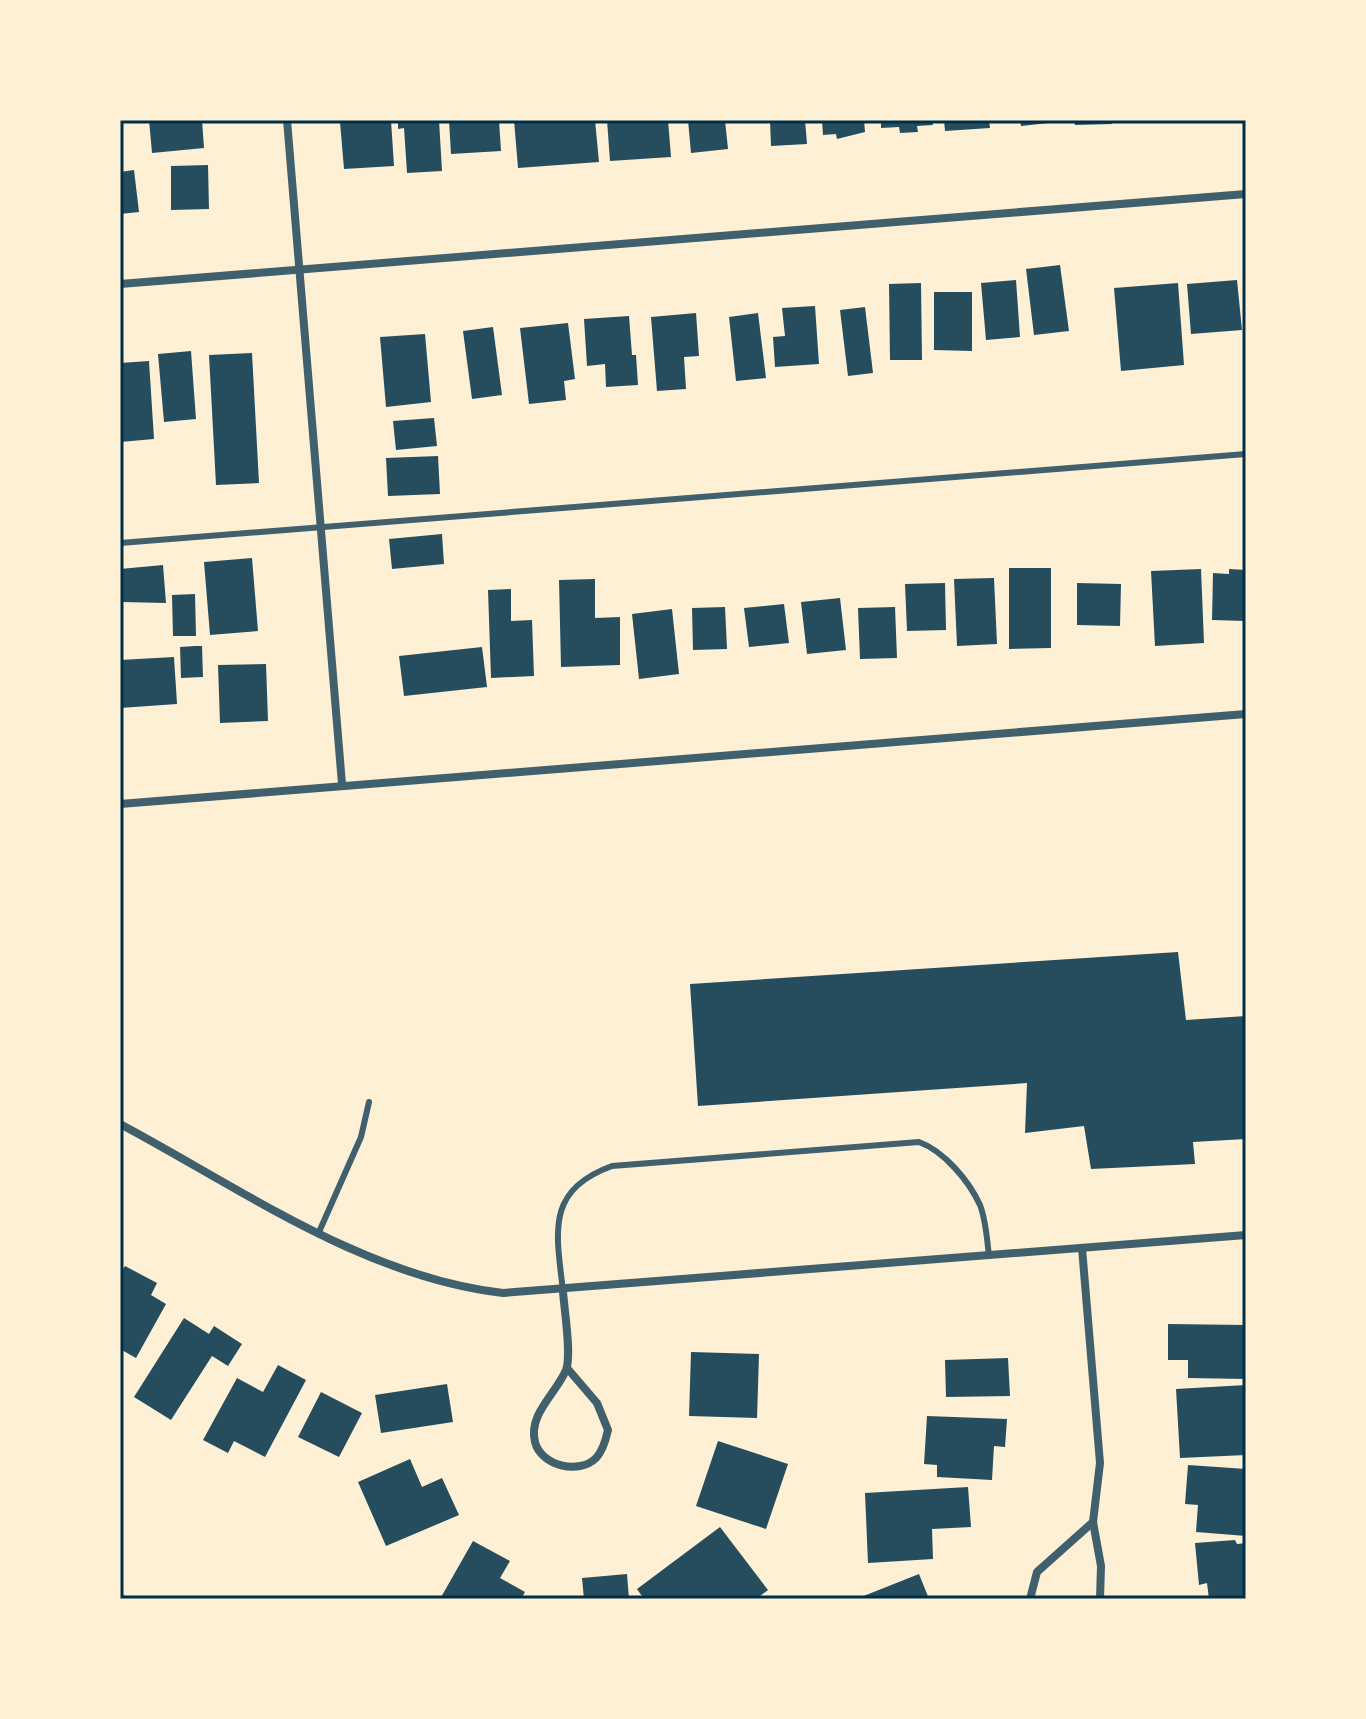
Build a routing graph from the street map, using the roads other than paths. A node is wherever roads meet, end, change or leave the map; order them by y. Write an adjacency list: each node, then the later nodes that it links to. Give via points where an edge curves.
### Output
1 (287, 120): 3 (street)
2 (1246, 194): 3 (street)
3 (299, 269): 4 (street); 6 (street)
4 (120, 284)
5 (1246, 454): 6 (lane)
6 (321, 528): 7 (lane); 9 (street)
7 (120, 543)
8 (1246, 714): 9 (street)
9 (342, 784): 10 (street)
10 (120, 804)
11 (369, 1102): 13 (lane, via 361,1137)
12 (120, 1124): 13 (street)
13 (319, 1232): 17 (street, via 369,1259 419,1277 503,1293)
14 (1246, 1235): 15 (street)
15 (1082, 1248): 16 (street); 19 (street, via 1100,1463)
16 (989, 1256): 17 (street); 17 (lane, via 980,1206 934,1147 919,1142 612,1166 585,1176 566,1194 557,1240)
17 (563, 1291): 18 (street)
18 (567, 1368): 18 (street, via 539,1413 535,1441 549,1460 573,1467 596,1458 608,1430 597,1403)
19 (1093, 1522): 20 (street, via 1037,1572); 21 (street)
20 (1030, 1599)
21 (1100, 1599)

